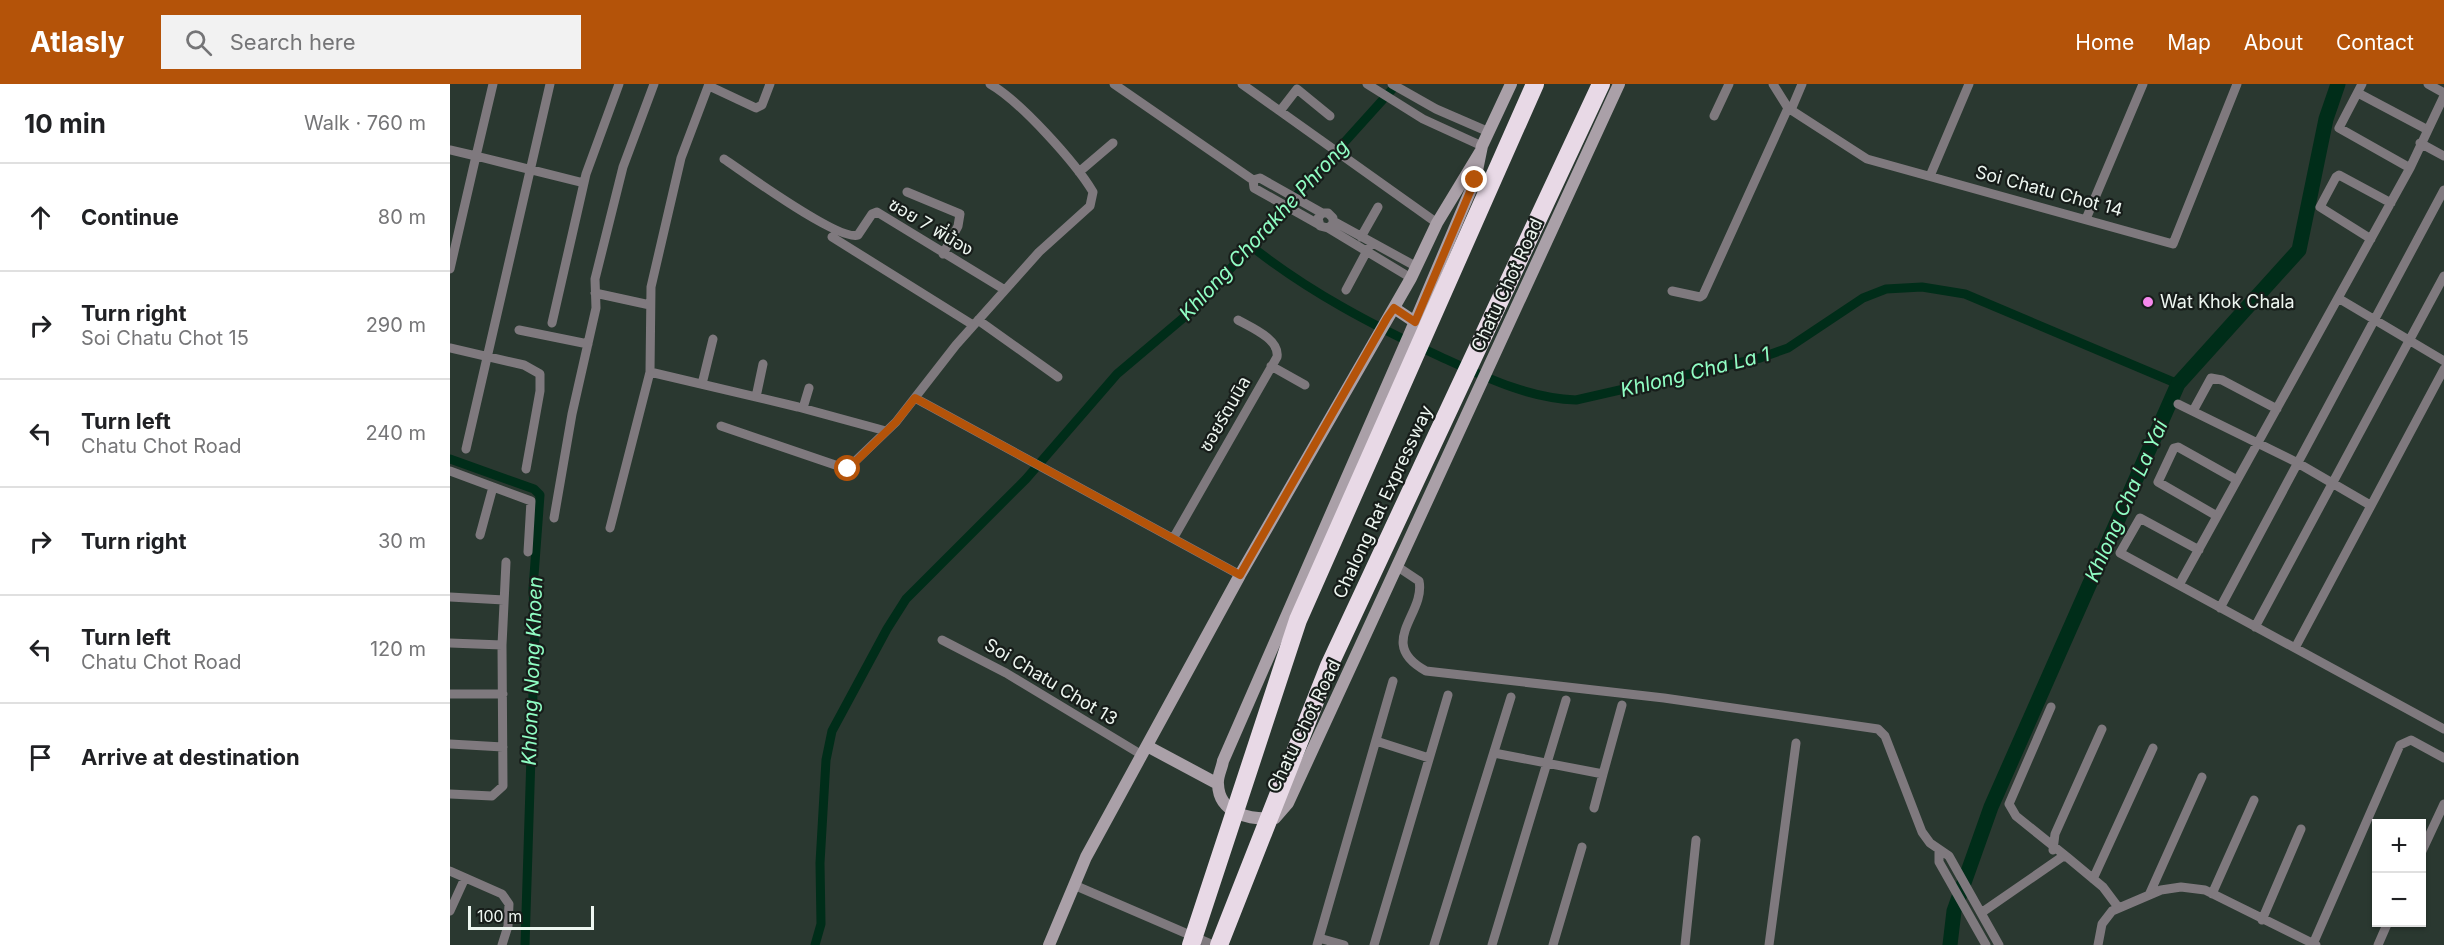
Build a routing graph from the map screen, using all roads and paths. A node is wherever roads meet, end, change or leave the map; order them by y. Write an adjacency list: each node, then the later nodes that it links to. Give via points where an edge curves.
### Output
1 (493, 84): 35 (street)
2 (550, 84): 39 (street)
3 (619, 84): 43 (street)
4 (654, 84): 65 (street, via 615,194)
5 (771, 84): 22 (street, via 762,105 756,108)
6 (990, 84): 40 (street, via 1024,112)
7 (1114, 84): 42 (street)
8 (1242, 84): 26 (street)
9 (1367, 84): 33 (street, via 1402,108)
10 (1392, 84): 30 (street)
11 (1511, 84): 30 (street)
12 (1535, 84): 73 (highway, Chalong Rat Expressway)
13 (1600, 84): 179 (highway, Chalong Rat Expressway, via 1329,666)
14 (1619, 84): 115 (street, Chatu Chot Road)
15 (1729, 84): 28 (street)
16 (1773, 84): 25 (street, Soi Chatu Chot 14)
17 (1802, 84): 25 (street)
18 (1969, 84): 41 (street)
19 (2143, 84): 49 (street)
20 (2237, 84): 49 (street, Soi Chatu Chot 14, via 2173,244)
21 (2428, 84): 24 (street)
22 (709, 85): 67 (street, via 681,158)
23 (2360, 88): 29 (street); 38 (street, via 2339,128)
24 (2444, 94): 29 (street)
25 (1790, 109): 41 (street, Soi Chatu Chot 14, via 1867,159); 64 (street, via 1701,296)
26 (1280, 111): 27 (street, via 1297,89); 50 (street)
27 (1330, 116)
28 (1714, 116)
29 (2426, 129): 32 (street)
30 (1489, 132): 33 (street)
31 (1113, 143): 40 (street)
32 (2420, 143): 36 (street); 38 (street)
33 (1482, 149): 50 (street); 73 (street, via 1475,180)
34 (450, 150): 35 (street)
35 (476, 156): 39 (street); 59 (street)
36 (2444, 156)
37 (724, 159): 58 (street, ซอย 7 พี่น้อง, via 847,236 858,235 877,212)
38 (2410, 168): 46 (street)
39 (529, 169): 43 (street); 79 (street)
40 (1079, 172): 62 (street, via 1093,192 1090,206 1039,252)
41 (1930, 176): 49 (street, Soi Chatu Chot 14)
42 (1253, 180): 48 (street, via 1260,178); 51 (street, via 1254,188)
43 (584, 183): 72 (street)
44 (2444, 190): 69 (street)
45 (907, 192): 58 (street, via 960,214)
46 (2391, 203): 55 (street); 55 (street, via 2339,175 2336,177 2320,207)
47 (1378, 207): 54 (street)
48 (1318, 211): 51 (street); 52 (street, via 1331,215)
49 (2086, 219)
50 (1437, 223): 60 (street)
51 (1318, 224): 52 (street, via 1322,228)
52 (1331, 224): 54 (street); 57 (street)
53 (832, 237): 71 (street)
54 (1361, 237): 56 (street)
55 (2371, 238): 66 (street)
56 (1372, 242): 57 (street); 60 (street)
57 (1367, 251): 60 (street); 63 (street)
58 (943, 254): 62 (street, ซอย 7 พี่น้อง)
59 (450, 268)
60 (1414, 273): 68 (street)
61 (2444, 276): 76 (street)
62 (1005, 290): 71 (street)
63 (1346, 290)
64 (1672, 291)
65 (595, 293): 67 (street); 77 (street, via 596,308)
66 (2338, 298): 69 (street); 94 (street)
67 (650, 305): 85 (street)
68 (1390, 313): 73 (street); 116 (street)
69 (2374, 319): 76 (street); 100 (street)
70 (1238, 320): 83 (street, ซอยรัตนนิล, via 1264,335 1276,348 1277,357)
71 (976, 322): 86 (street); 91 (street)
72 (552, 323)
73 (1418, 328): 81 (highway, Chalong Rat Expressway)
74 (519, 330): 77 (street)
75 (713, 339): 87 (street)
76 (2409, 340): 80 (street); 104 (street)
77 (588, 344): 108 (street)
78 (450, 348): 79 (street)
79 (486, 356): 99 (street); 101 (street, via 524,365 540,374)
80 (2444, 361)
81 (1406, 362): 148 (street, via 1223,761); 177 (highway, Chalong Rat Expressway, via 1376,445 1288,647)
82 (763, 364): 90 (street)
83 (1271, 366): 88 (street); 111 (street, ซอยรัตนนิล)
84 (2444, 369): 106 (street)
85 (650, 372): 87 (street); 109 (street)
86 (1058, 377)
87 (702, 384): 90 (street)
88 (1305, 385)
89 (809, 388): 93 (street)
90 (756, 397): 93 (street)
91 (915, 398): 97 (street); 111 (street)
92 (2178, 404): 95 (street)
93 (803, 408): 97 (street)
94 (2277, 409): 95 (street, via 2211,378); 98 (street)
95 (2193, 411): 98 (street)
96 (721, 426): 97 (street, via 848,469)
97 (886, 432)
98 (2258, 443): 100 (street); 103 (street)
99 (466, 448)
100 (2296, 462): 104 (street); 120 (street)
101 (526, 469)
102 (450, 471): 105 (street)
103 (2237, 480): 107 (street); 107 (street, via 2174,448 2158,482)
104 (2332, 482): 106 (street); 121 (street)
105 (493, 487): 110 (street); 113 (street, via 531,501)
106 (2370, 505): 125 (street)
107 (2217, 516): 112 (street)
108 (554, 518)
109 (610, 528)
110 (480, 536)
111 (1174, 537): 116 (street)
112 (2199, 550): 117 (street); 117 (street, via 2140,518 2120,553)
113 (528, 552)
114 (506, 562): 119 (street)
115 (1398, 567): 148 (street, Chatu Chot Road, via 1288,803 1275,818 1253,819 1239,815 1224,803); 158 (street, via 1419,581 1420,596 1405,625 1404,642 1413,662 1426,670 1710,704 1878,729 1885,736 1922,832)
116 (1240, 575): 141 (street)
117 (2179, 585): 120 (street)
118 (450, 597): 119 (street)
119 (504, 600): 124 (street)
120 (2220, 608): 121 (street)
121 (2255, 627): 125 (street)
122 (942, 640): 141 (street, Soi Chatu Chot 13)
123 (450, 643): 124 (street)
124 (502, 645): 128 (street)
125 (2295, 648): 135 (street)
126 (1393, 681): 136 (street)
127 (450, 694): 128 (street)
128 (503, 694): 139 (street)
129 (1448, 694): 143 (street)
130 (1511, 697): 142 (street)
131 (1566, 700): 145 (street)
132 (1622, 705): 146 (street)
133 (2051, 707): 156 (street, via 2009,804 2016,816)
134 (2102, 729): 156 (street)
135 (2444, 729)
136 (1376, 741): 143 (street); 172 (street)
137 (1796, 743): 186 (street)
138 (450, 744): 139 (street)
139 (503, 747): 149 (street, via 503,786 498,793 484,797)
140 (2153, 748): 163 (street)
141 (1144, 751): 148 (street); 164 (street)
142 (1494, 753): 145 (street); 182 (street)
143 (1429, 758): 181 (street)
144 (2444, 758): 174 (street, via 2410,740 2400,745)
145 (1547, 764): 146 (street); 183 (street)
146 (1603, 774): 152 (street)
147 (2202, 777): 166 (street)
148 (1218, 784)
149 (450, 794)
150 (2254, 800): 165 (street)
151 (2444, 804): 155 (street)
152 (1594, 808)
153 (2301, 830): 170 (street)
154 (1696, 840): 185 (street)
155 (2426, 841)
156 (2053, 845): 159 (street); 160 (street)
157 (1582, 847): 184 (street)
158 (1939, 851): 169 (street, via 1948,856); 187 (street, via 1939,862)
159 (2067, 857): 160 (street); 163 (street)
160 (2049, 864): 169 (street)
161 (450, 871): 162 (street)
162 (465, 878): 168 (street); 175 (street, via 502,894 509,904)
163 (2093, 879): 167 (street)
164 (1074, 885): 176 (street); 178 (street)
165 (2212, 894): 166 (street, via 2181,887); 170 (street)
166 (2149, 895): 167 (street)
167 (2118, 907): 173 (street, via 2102,924)
168 (450, 911)
169 (1981, 913): 188 (street)
170 (2262, 920): 174 (street)
171 (2386, 927): 190 (street)
172 (1318, 941): 180 (street)
173 (2098, 943): 189 (street)
174 (2314, 944)
175 (502, 945)
176 (1049, 945)
177 (1191, 945)
178 (1213, 945)
179 (1219, 945)
180 (1344, 945)
181 (1374, 945)
182 (1434, 945)
183 (1492, 945)
184 (1553, 945)
185 (1685, 945)
186 (1769, 945)
187 (1986, 945)
188 (1999, 945)
189 (2087, 945)
190 (2378, 945)

